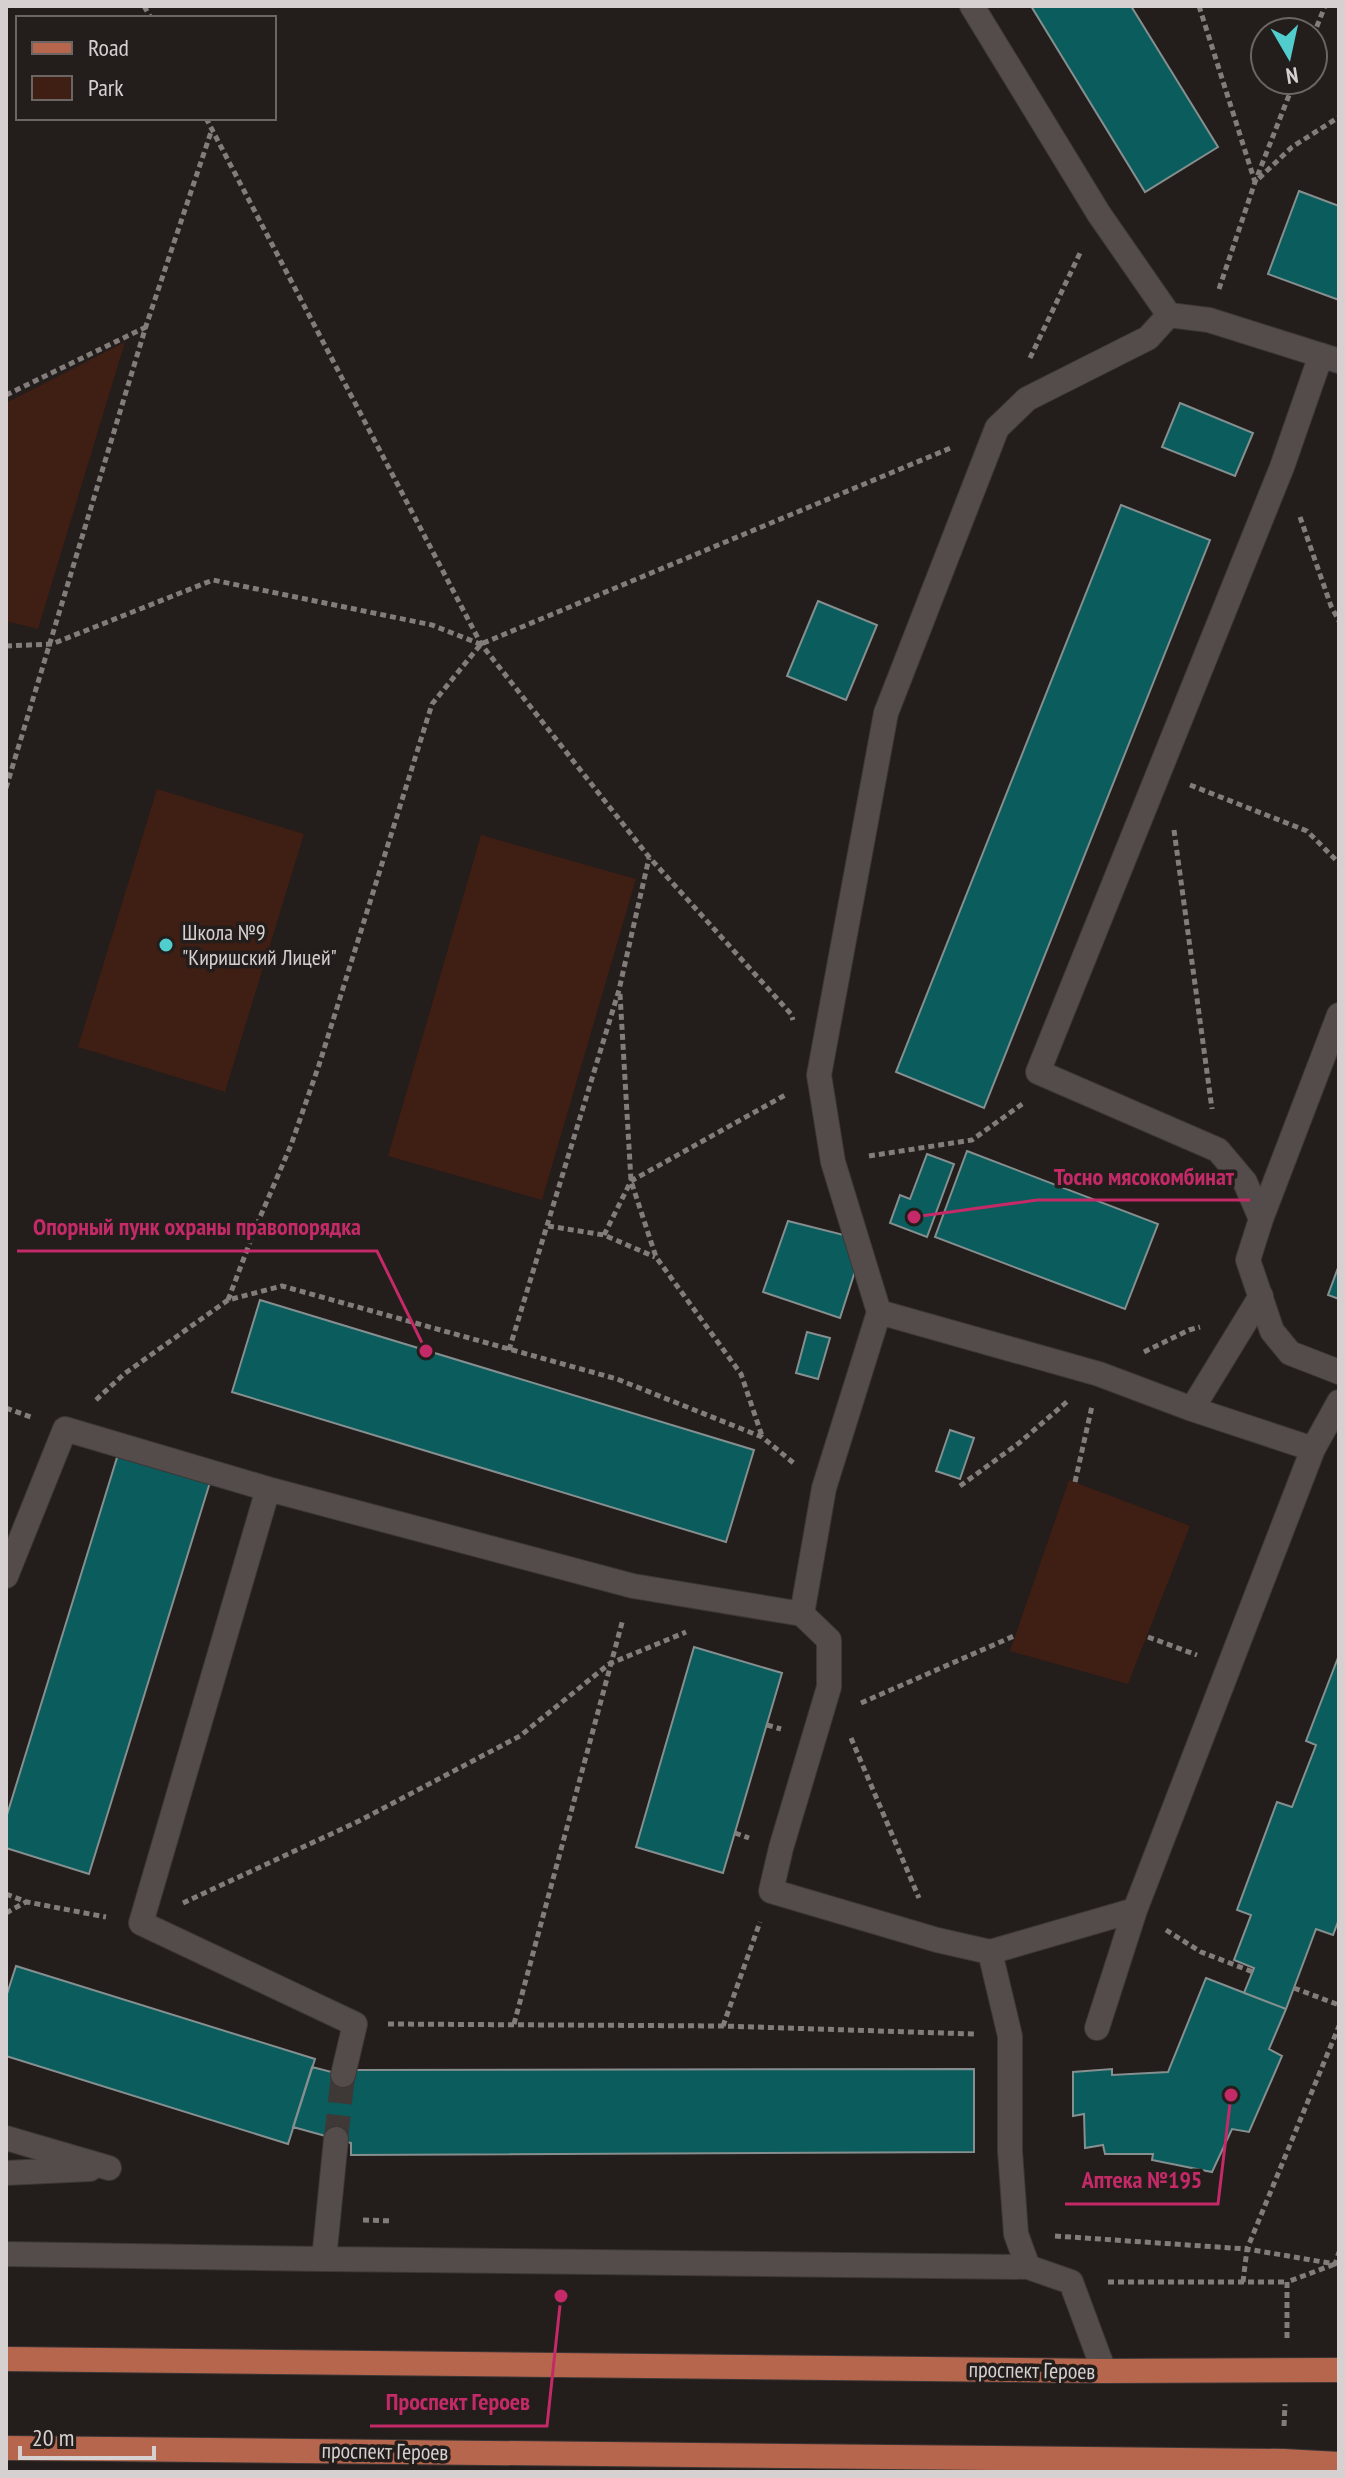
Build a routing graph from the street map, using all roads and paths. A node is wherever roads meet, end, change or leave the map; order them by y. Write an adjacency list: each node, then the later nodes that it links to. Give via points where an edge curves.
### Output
1 (972, 6): 8 (lane)
2 (1199, 6): 7 (path)
3 (1289, 96): 7 (path)
4 (1339, 117): 7 (path, via 1292,147)
5 (207, 120): 6 (path)
6 (212, 129): 11 (path); 19 (path)
7 (1255, 182): 10 (path)
8 (1099, 214): 9 (lane); 13 (path)
9 (1169, 315): 10 (lane); 15 (lane, via 1148,338 1027,399)
10 (1209, 320): 12 (lane)
11 (146, 326): 14 (path); 18 (path)
12 (1330, 358): 16 (lane)
13 (1024, 371)
14 (6, 395)
15 (997, 428): 19 (path); 29 (lane, via 886,713)
16 (1282, 467): 17 (path); 21 (lane)
17 (1339, 621)
18 (52, 644): 19 (path, via 213,580 432,625); 20 (path); 22 (path)
19 (481, 644): 24 (path); 37 (path, via 432,704 319,1065)
20 (6, 646)
21 (1165, 758): 25 (path, via 1167,775 1307,831); 28 (lane)
22 (6, 788)
23 (1173, 822): 30 (path)
24 (649, 857): 26 (path); 29 (path, via 791,1014)
25 (1339, 863)
26 (619, 990): 32 (path); 34 (path)
27 (1339, 1015): 33 (lane)
28 (1038, 1072): 30 (lane); 31 (path, via 1024,1104 972,1140)
29 (819, 1075): 31 (lane); 32 (path)
30 (1218, 1150): 33 (lane, via 1245,1182)
31 (833, 1162): 39 (lane)
32 (631, 1181): 35 (path); 36 (path)
33 (1261, 1219): 38 (lane, via 1248,1260)
34 (548, 1226): 35 (path); 40 (path)
35 (604, 1235): 36 (path)
36 (656, 1257): 46 (path, via 741,1374)
37 (228, 1300): 40 (path, via 282,1286); 45 (path, via 124,1374)
38 (1255, 1305): 41 (lane, via 1290,1353); 42 (path); 44 (lane)
39 (879, 1312): 42 (lane); 50 (lane)
40 (509, 1350): 46 (path, via 617,1379)
41 (1339, 1372)
42 (1099, 1374): 44 (lane); 48 (path); 49 (path)
43 (1339, 1402): 47 (lane)
44 (1192, 1409): 47 (lane)
45 (65, 1429): 51 (lane); 52 (lane)
46 (762, 1437): 50 (path)
47 (1313, 1449): 59 (lane)
48 (1075, 1482)
49 (960, 1486)
50 (824, 1488): 55 (lane)
51 (268, 1489): 53 (lane); 67 (lane)
52 (6, 1576)
53 (633, 1586): 54 (lane); 58 (path)
54 (696, 1597): 55 (lane); 58 (path, via 693,1629)
55 (802, 1614): 60 (lane, via 829,1640)
56 (1014, 1636): 61 (path)
57 (1148, 1637): 59 (path)
58 (609, 1664): 67 (path, via 520,1736 359,1821); 74 (path)
59 (1228, 1666): 65 (lane)
60 (829, 1687): 61 (path); 62 (lane)
61 (840, 1712): 68 (path)
62 (771, 1891): 68 (lane); 75 (path)
63 (6, 1894): 64 (path)
64 (27, 1902): 66 (path); 67 (path)
65 (1135, 1910): 69 (lane); 70 (path, via 1201,1952); 77 (lane)
66 (6, 1913)
67 (141, 1923): 73 (lane)
68 (937, 1940): 69 (lane)
69 (990, 1952): 78 (lane)
70 (1253, 1972)
71 (1294, 1988): 72 (path)
72 (1339, 2005)
73 (355, 2024): 74 (path); 79 (lane)
74 (514, 2024): 75 (path)
75 (723, 2026): 78 (path)
76 (1339, 2026): 84 (path)
77 (1097, 2028)
78 (1010, 2036): 83 (lane)
79 (343, 2075)
80 (6, 2138): 82 (lane, via 109,2168)
81 (336, 2139): 87 (lane)
82 (6, 2173)
83 (1016, 2234): 84 (path); 88 (lane)
84 (1247, 2249): 85 (path, via 1335,2264); 90 (path)
85 (1339, 2252)
86 (6, 2254): 87 (lane)
87 (324, 2259): 88 (lane)
88 (1028, 2267): 89 (lane)
89 (1071, 2282): 90 (path); 94 (lane)
90 (1243, 2282): 91 (path)
91 (1287, 2282)
92 (6, 2359): 94 (main road, проспект Героев)
93 (1339, 2370): 94 (main road, проспект Героев)
94 (1104, 2371)
95 (6, 2448): 96 (main road, проспект Героев)
96 (1339, 2464)

